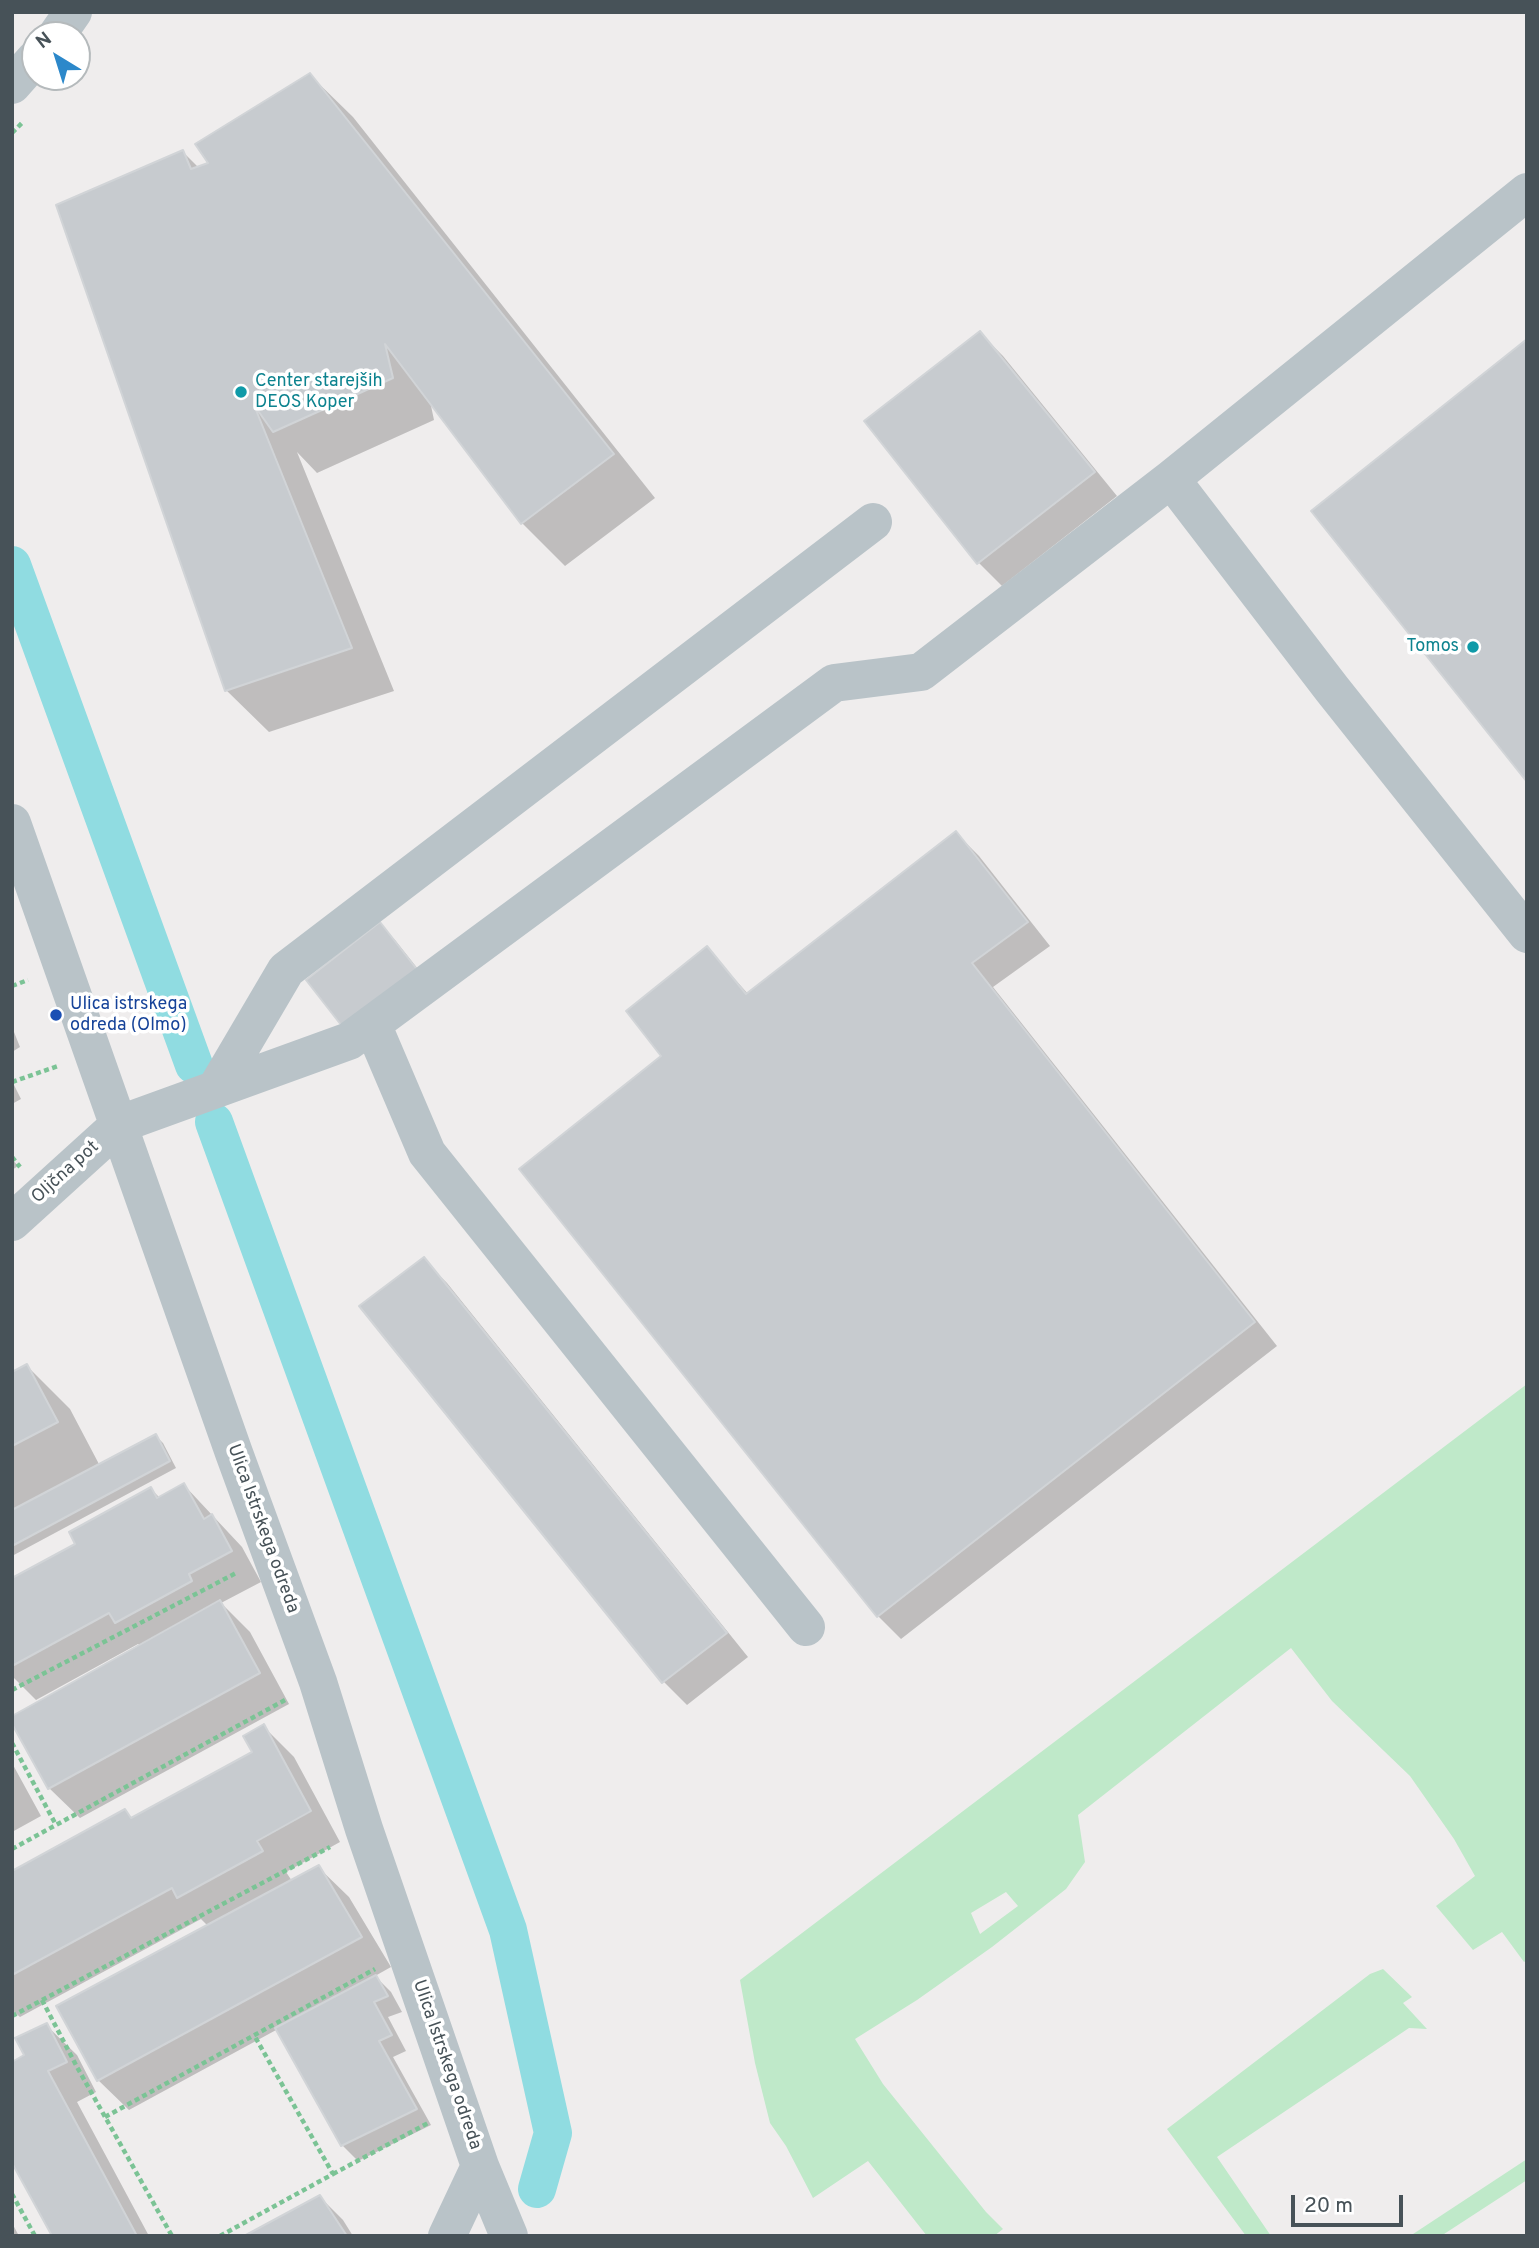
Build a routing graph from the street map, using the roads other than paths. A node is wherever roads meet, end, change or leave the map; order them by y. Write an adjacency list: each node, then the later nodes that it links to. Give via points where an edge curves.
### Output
1 (1527, 192): 2 (street)
2 (1171, 479): 5 (street); 6 (street, via 921,672 834,683)
3 (873, 522): 7 (street, via 286,970)
4 (12, 823): 8 (street, Ulica Istrskega odreda)
5 (1527, 934)
6 (372, 1024): 7 (street, via 349,1041); 10 (street, via 427,1153)
7 (216, 1089): 8 (street)
8 (120, 1124): 9 (street, Oljčna pot); 11 (street, Ulica Istrskega odreda, via 317,1682)
9 (12, 1222)
10 (806, 1627)
11 (480, 2166): 12 (street); 13 (street, Ulica Istrskega odreda)
12 (447, 2236)
13 (509, 2236)

